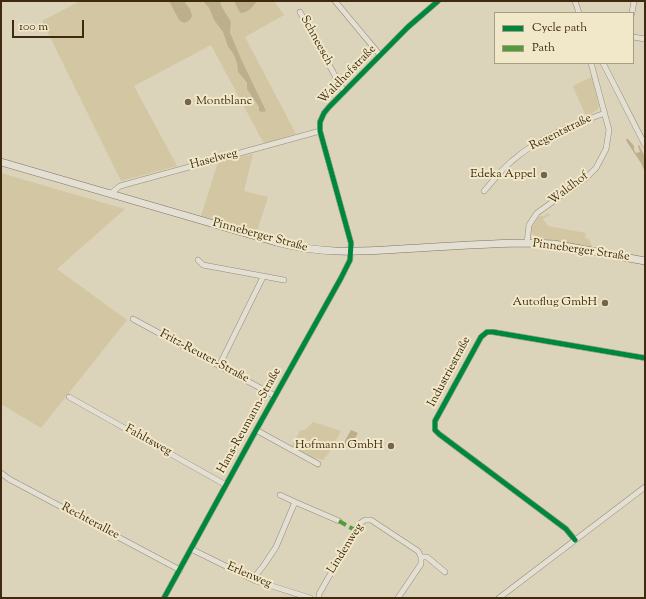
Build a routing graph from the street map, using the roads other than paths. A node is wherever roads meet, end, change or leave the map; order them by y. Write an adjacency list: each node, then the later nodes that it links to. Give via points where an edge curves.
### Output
1 (335, 1): 10 (street)
2 (438, 1): 10 (street, Waldhofstraße)
3 (575, 1): 6 (street)
4 (634, 1): 7 (street)
5 (300, 12): 13 (street, Schneesch)
6 (579, 12)
7 (632, 12)
8 (634, 37): 9 (street)
9 (645, 39)
10 (380, 54): 13 (street, Waldhofstraße)
11 (591, 64): 14 (street, Waldhof)
12 (604, 64): 16 (street)
13 (344, 92): 15 (street, Waldhofstraße, via 324,114 320,122)
14 (605, 113): 18 (street, Regentstraße, via 533,145 511,162); 20 (street, Waldhof, via 608,141 603,158 587,177 537,213 529,225)
15 (320, 131): 19 (street, Haselweg, via 120,186); 21 (street)
16 (645, 145)
17 (1, 162): 19 (main road, Pinneberger Straße)
18 (484, 191)
19 (110, 194): 21 (main road, Pinneberger Straße, via 294,247)
20 (527, 243): 21 (main road, Pinneberger Straße); 23 (main road, Pinneberger Straße, via 554,244)
21 (351, 252): 29 (street, Hans-Reumann-Straße, via 342,278)
22 (198, 260): 24 (street, via 203,265)
23 (645, 260)
24 (263, 277): 25 (street); 28 (street)
25 (284, 280)
26 (133, 319): 28 (street, Fritz-Reuter-Straße)
27 (645, 358): 39 (street, Industriestraße, via 487,332 480,338 435,421 435,430 439,434 566,529)
28 (219, 366): 29 (street, Fritz-Reuter-Straße)
29 (275, 396): 31 (street, Hans-Reumann-Straße)
30 (69, 397): 34 (street, Fahltsweg)
31 (256, 430): 32 (street); 34 (street, Hans-Reumann-Straße)
32 (318, 464)
33 (1, 473): 42 (street, Rechterallee)
34 (226, 485): 40 (street, Hans-Reumann-Straße)
35 (645, 487): 39 (street)
36 (280, 495): 37 (street)
37 (295, 502): 38 (street); 44 (street, via 276,547)
38 (339, 521)
39 (575, 540): 49 (street)
40 (191, 549): 42 (street, Hans-Reumann-Straße); 44 (street, Erlenweg)
41 (421, 557): 43 (street, Lindenweg, via 427,558); 47 (street, Lindenweg, via 418,551 371,520 364,520 355,530); 48 (street, via 421,564)
42 (180, 570): 45 (street, Hans-Reumann-Straße)
43 (445, 572)
44 (253, 579): 46 (street, Erlenweg)
45 (164, 598)
46 (310, 598)
47 (319, 598)
48 (398, 598)
49 (499, 598)

